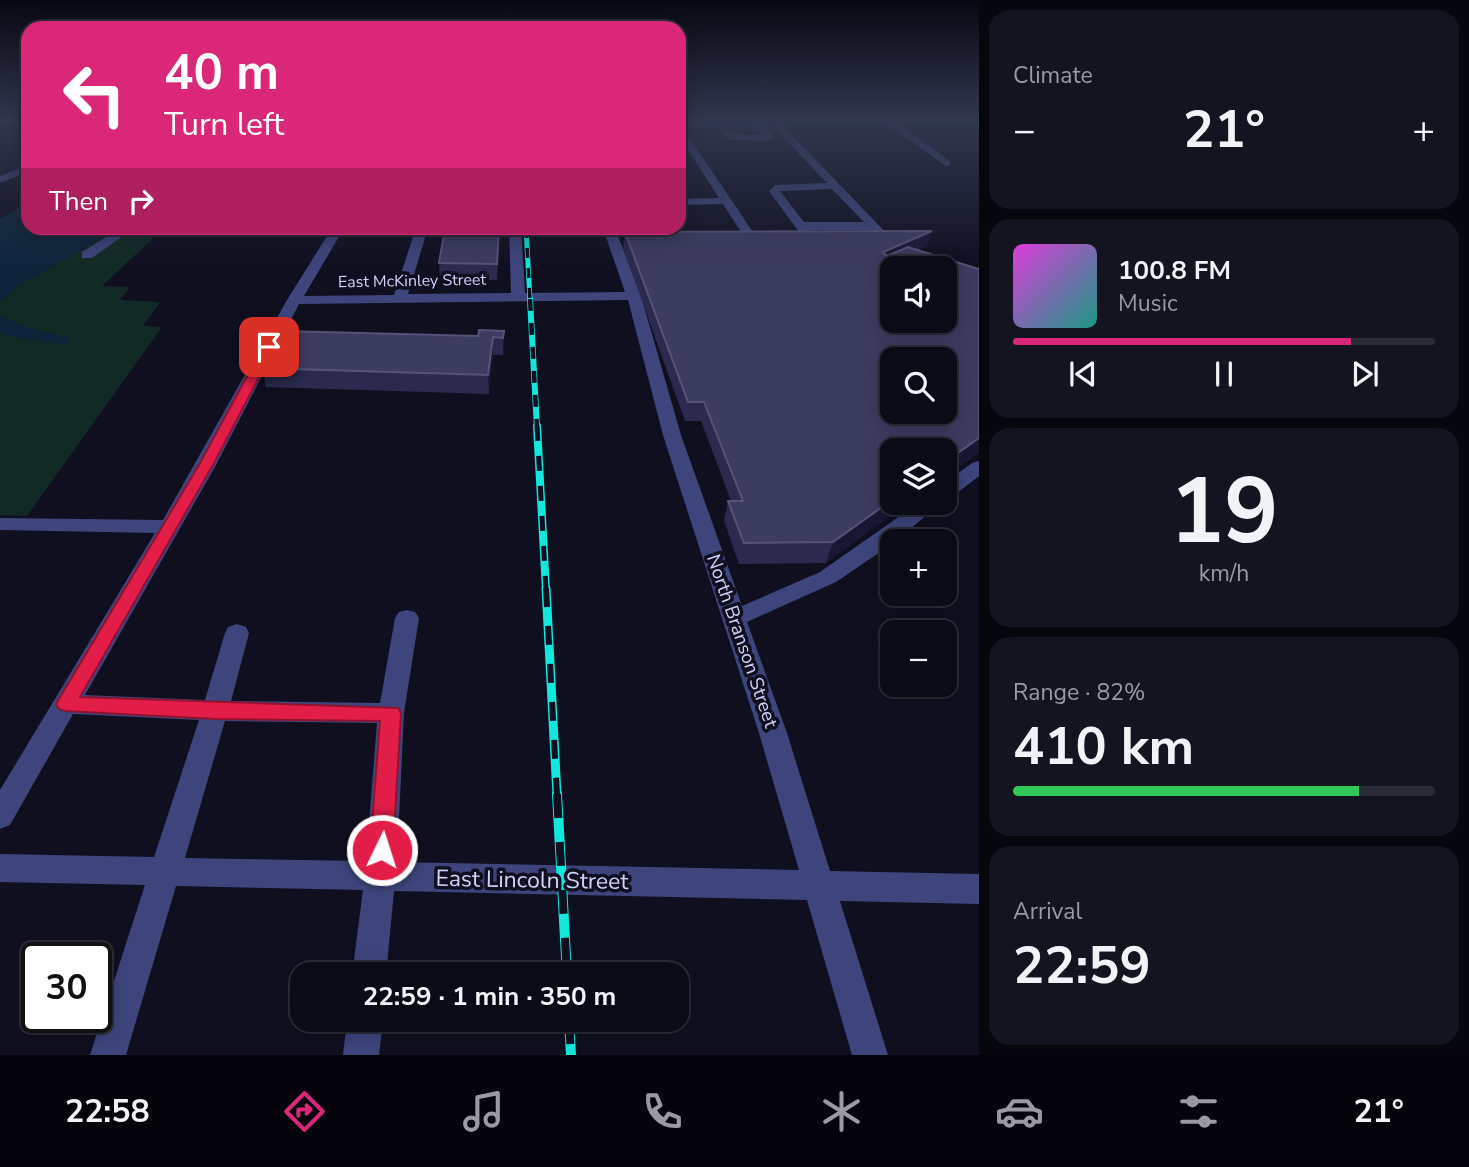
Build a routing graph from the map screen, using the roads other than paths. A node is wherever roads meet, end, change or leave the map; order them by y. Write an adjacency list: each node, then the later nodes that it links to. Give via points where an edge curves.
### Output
1 (705, 168): 6 (street)
2 (819, 168): 5 (street)
3 (21, 171): 4 (street)
4 (0, 180)
5 (836, 186): 8 (street); 9 (street, via 776,188)
6 (726, 201): 7 (street); 17 (street)
7 (686, 202)
8 (863, 214): 10 (street, via 850,220); 11 (street)
9 (800, 226): 10 (street); 18 (street, via 812,241)
10 (853, 226): 11 (street)
11 (874, 226): 19 (street, via 890,242)
12 (117, 235): 20 (street)
13 (334, 235): 24 (street)
14 (420, 235): 23 (street)
15 (516, 235): 22 (street)
16 (612, 235): 21 (street, North Branson Street)
17 (749, 235)
18 (845, 243)
19 (872, 243)
20 (87, 255)
21 (634, 296): 22 (street, East McKinley Street); 31 (street, North Branson Street, via 672,435)
22 (524, 297): 23 (street, East McKinley Street)
23 (400, 299): 24 (street, East McKinley Street)
24 (293, 300): 28 (street)
25 (979, 467): 26 (street)
26 (957, 484)
27 (916, 515): 31 (street, via 825,579)
28 (170, 527): 29 (street); 33 (street)
29 (4, 529)
30 (407, 618): 35 (street)
31 (734, 619): 40 (street, North Branson Street)
32 (237, 633): 34 (street)
33 (66, 704): 34 (street); 36 (street)
34 (215, 711): 35 (street); 38 (street)
35 (391, 713): 39 (street)
36 (0, 816)
37 (0, 868): 38 (street, East Lincoln Street)
38 (164, 872): 39 (street, East Lincoln Street); 44 (street)
39 (380, 878): 40 (street, East Lincoln Street); 42 (street)
40 (819, 887): 41 (street, East Lincoln Street); 46 (street, North Branson Street)
41 (979, 890)
42 (370, 962)
43 (364, 1032): 45 (street)
44 (107, 1055)
45 (361, 1055)
46 (870, 1055)

